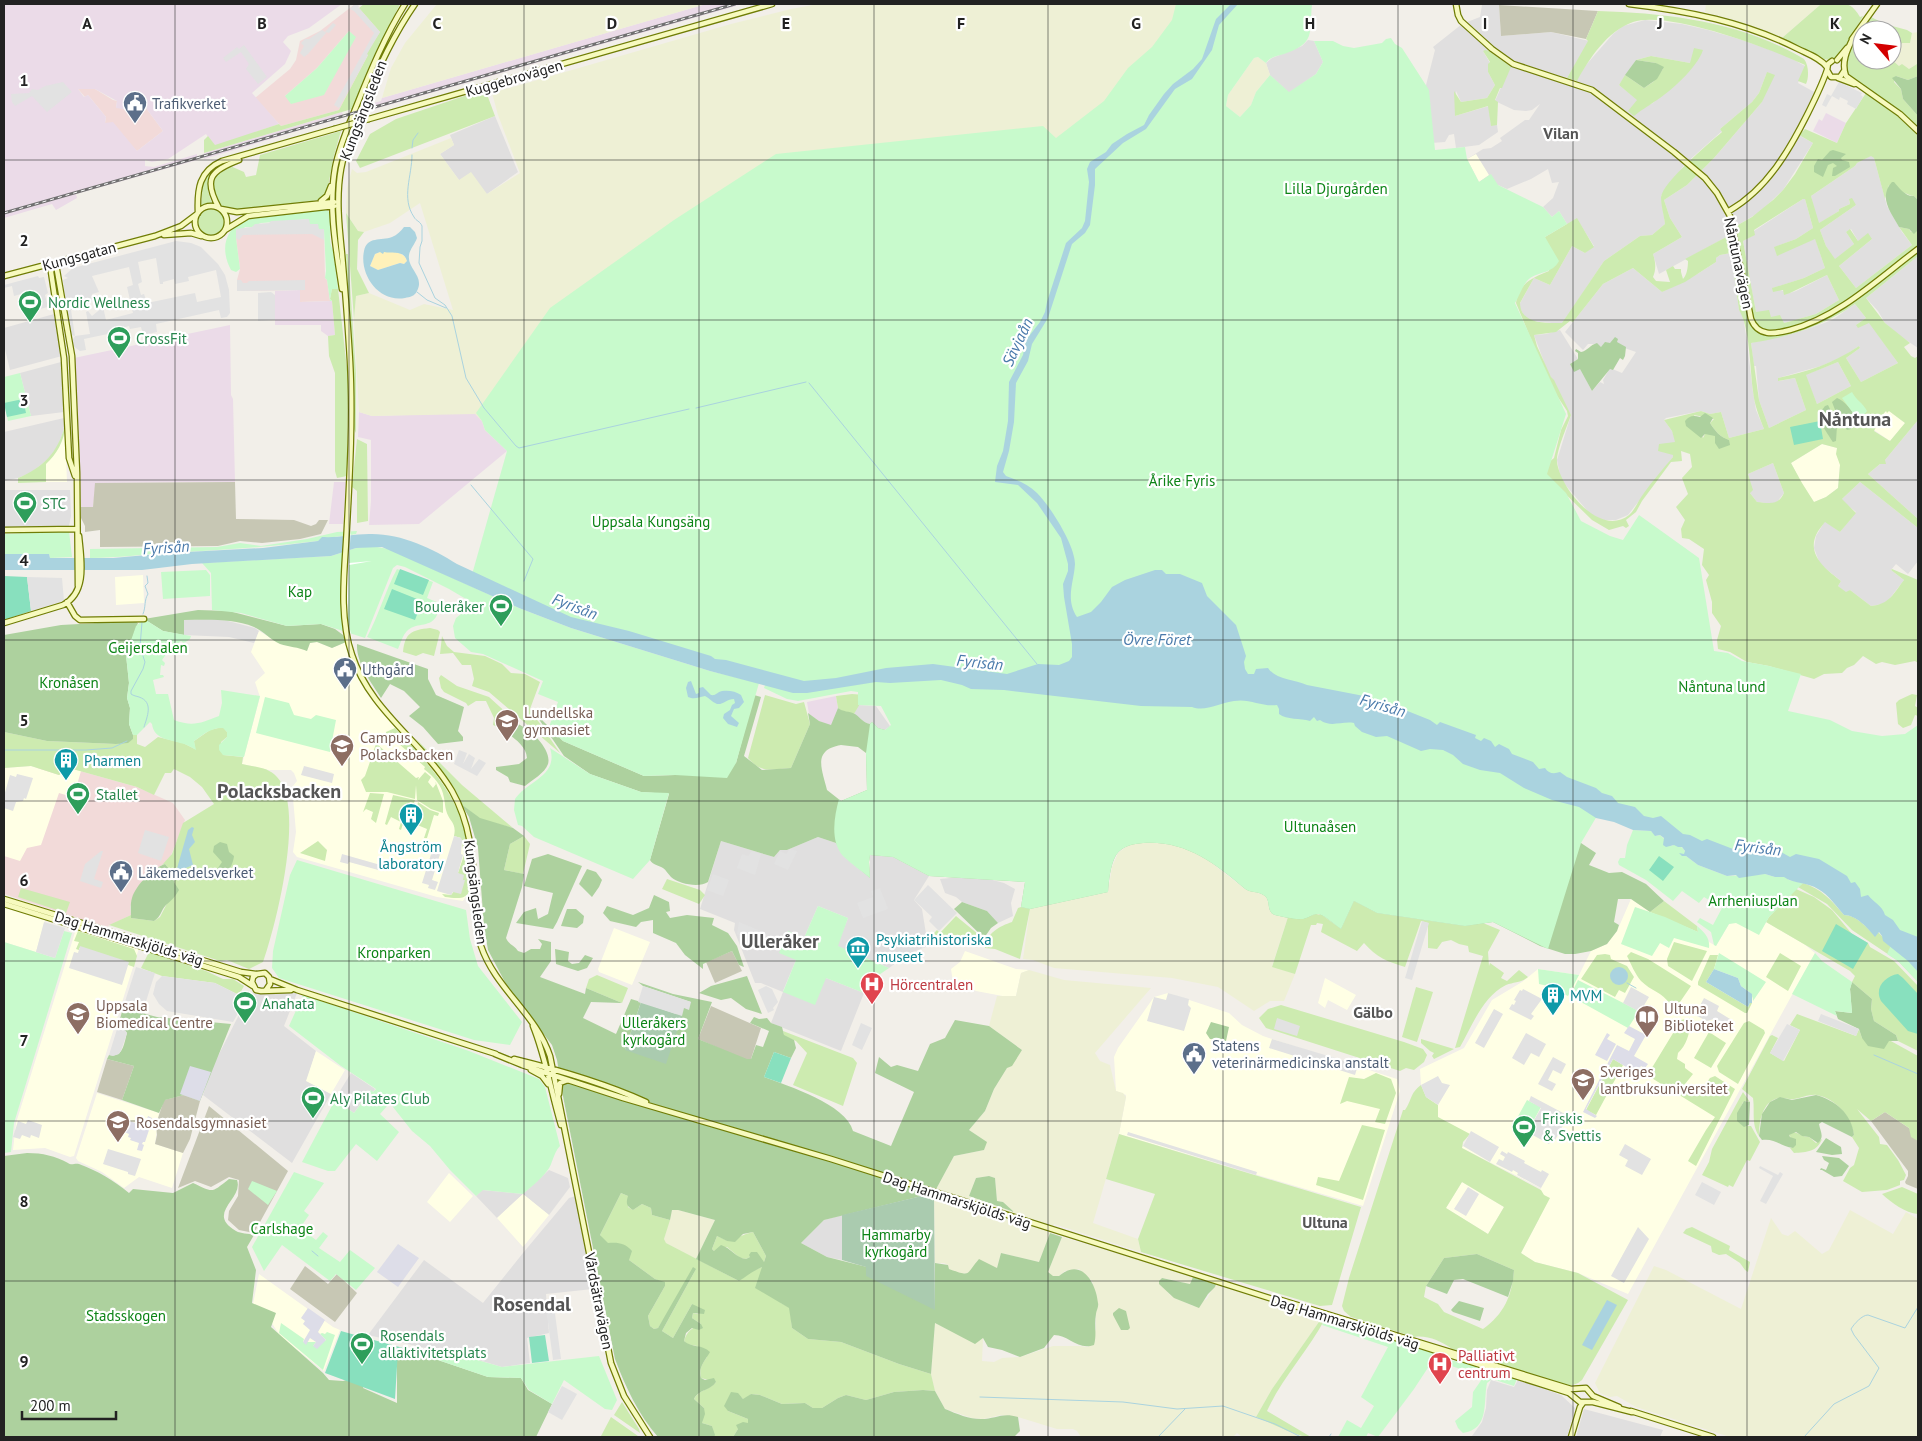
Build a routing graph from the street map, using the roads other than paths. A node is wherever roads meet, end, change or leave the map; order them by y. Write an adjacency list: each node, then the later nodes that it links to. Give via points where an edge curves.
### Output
1 (404, 4): 19 (main road, Kungsängsleden, via 371,70)
2 (413, 4): 22 (main road, Kungsängsleden, via 392,39 350,137 341,168)
3 (772, 4): 18 (main road, Kuggebrovägen, bridge)
4 (1456, 4): 24 (main road, Nåntunavägen, via 1461,21 1501,57 1520,68 1592,90 1692,166)
5 (1629, 4): 10 (main road, via 1702,15 1734,24 1780,40)
6 (1877, 4): 7 (main road)
7 (1866, 20)
8 (1852, 40): 11 (main road, via 1841,57)
9 (1852, 40): 13 (main road)
10 (1821, 61): 11 (main road); 12 (main road)
11 (1834, 61): 12 (main road); 13 (main road)
12 (1827, 68): 14 (main road, via 1829,75); 16 (main road)
13 (1844, 68): 14 (main road, via 1843,74); 15 (main road, via 1848,77)
14 (1836, 78): 15 (main road); 16 (main road, via 1826,81)
15 (1869, 91): 17 (main road)
16 (1818, 92): 24 (main road, via 1782,160 1755,192)
17 (1918, 131)
18 (256, 153): 23 (main road, Kuggebrovägen, via 222,166 214,173 210,188); 25 (main road, Kuggebrovägen, via 222,161 207,170 200,184)
19 (335, 168): 20 (main road, via 329,194); 21 (main road, Kungsängsleden)
20 (320, 202): 21 (main road); 23 (main road, via 237,212)
21 (332, 204): 22 (main road); 26 (main road, via 248,216); 32 (main road, Kungsängsleden)
22 (338, 204): 32 (main road, Kungsängsleden)
23 (220, 209): 25 (main road, via 207,206); 26 (main road, via 227,220)
24 (1729, 211): 29 (main road, Nåntunavägen, via 1751,319 1755,327 1766,333 1778,333 1820,320 1860,294)
25 (197, 214): 27 (main road, Kungsgatan, via 181,226); 28 (main road, via 195,226)
26 (225, 230): 28 (main road, via 214,238)
27 (155, 236): 28 (main road, Kungsgatan, via 191,233); 30 (main road, Kungsgatan)
28 (203, 236)
29 (1918, 248)
30 (53, 263): 31 (main road, Kungsgatan); 33 (main road, via 57,270 72,356)
31 (4, 276)
32 (346, 315): 45 (main road, Kungsängsleden, via 351,437 344,609 349,645 356,668 373,697 445,780 457,801 471,844 481,946 494,972)
33 (77, 529): 34 (main road); 35 (main road, via 78,586 75,595)
34 (4, 530)
35 (67, 602): 36 (main road, via 80,620); 37 (main road)
36 (144, 619)
37 (4, 623)
38 (4, 899): 40 (main road, Dag Hammarskjölds väg)
39 (4, 904): 42 (main road, Dag Hammarskjölds väg, via 239,977)
40 (256, 974): 41 (main road, via 264,973); 42 (main road, via 252,979)
41 (270, 979): 43 (main road); 44 (main road, Dag Hammarskjölds väg)
42 (253, 986): 43 (main road, via 259,991)
43 (266, 990): 44 (main road, Dag Hammarskjölds väg)
44 (297, 990): 48 (main road, Dag Hammarskjölds väg)
45 (532, 1023): 46 (main road, Kungsängsleden); 47 (main road, Kungsängsleden, via 545,1040)
46 (542, 1050): 48 (main road, via 538,1061); 49 (main road, Kungsängsleden)
47 (550, 1056): 49 (main road, Kungsängsleden); 50 (main road)
48 (522, 1063): 49 (main road, Dag Hammarskjölds väg); 53 (main road, via 542,1076)
49 (549, 1069): 50 (main road, Dag Hammarskjölds väg); 51 (main road, Kungsängsleden); 53 (main road, Vårdsätravägen)
50 (565, 1073): 55 (main road, Dag Hammarskjölds väg, via 625,1092)
51 (553, 1075): 52 (main road, Dag Hammarskjölds väg); 54 (main road, Vårdsätravägen)
52 (570, 1080): 54 (main road, via 560,1083); 55 (main road, Dag Hammarskjölds väg)
53 (550, 1089): 56 (main road, Vårdsätravägen)
54 (559, 1100): 56 (main road, Vårdsätravägen)
55 (659, 1107): 57 (main road, Dag Hammarskjölds väg)
56 (570, 1157): 62 (main road, Vårdsätravägen, via 611,1362 624,1396)
57 (1255, 1294): 58 (main road, Dag Hammarskjölds väg, via 1293,1302); 60 (main road, Dag Hammarskjölds väg, via 1569,1392)
58 (1579, 1389): 59 (main road, Dag Hammarskjölds väg, via 1586,1388); 60 (main road, via 1575,1393)
59 (1590, 1393): 60 (main road, via 1589,1400); 61 (main road, Dag Hammarskjölds väg)
60 (1580, 1402): 61 (main road, Dag Hammarskjölds väg); 63 (main road)
61 (1632, 1412): 64 (main road, Dag Hammarskjölds väg)
62 (650, 1437)
63 (1570, 1437)
64 (1713, 1437)

